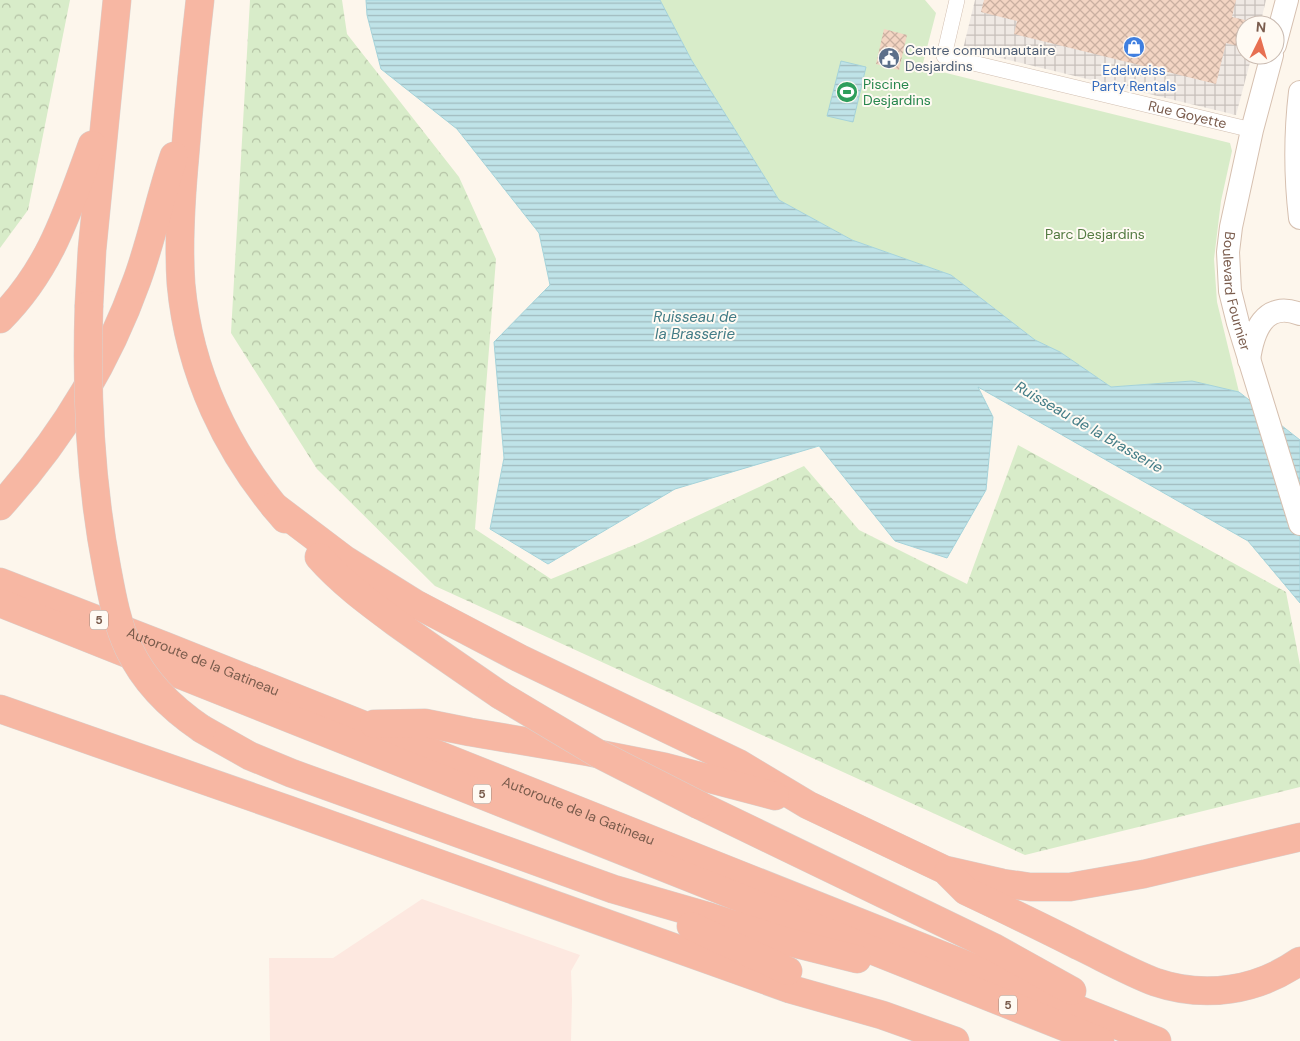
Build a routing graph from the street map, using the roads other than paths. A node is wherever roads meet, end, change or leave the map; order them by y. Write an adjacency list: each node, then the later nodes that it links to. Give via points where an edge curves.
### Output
1 (116, 0): 8 (highway)
2 (200, 0): 9 (highway)
3 (958, 0): 10 (street, Rue Goyette, via 944,56)
4 (1287, 0): 5 (main road)
5 (1283, 15)
6 (1269, 65): 10 (main road, Boulevard Fournier)
7 (1300, 92): 11 (main road, via 1295,152)
8 (106, 106): 13 (highway, via 55,243 26,289); 25 (highway, bridge, via 89,305 88,384 92,457 104,554 117,617 129,648 152,685 173,707 202,729 250,756)
9 (188, 115): 15 (highway, via 140,272 105,357 61,429); 16 (highway, via 180,246 189,331 200,373 219,421 242,464)
10 (1252, 130): 14 (main road, Boulevard Fournier, via 1228,252 1230,291)
11 (1300, 218)
12 (1300, 314): 14 (main road, via 1283,310 1265,317 1252,340)
13 (0, 319)
14 (1249, 360): 17 (main road, Boulevard Fournier)
15 (0, 506)
16 (274, 506): 22 (highway, via 344,559 416,604 738,763); 31 (highway, bridge, via 341,580 500,695 597,753 993,947)
17 (1300, 524)
18 (0, 582): 21 (highway, Autoroute de la Gatineau / 5)
19 (0, 603): 27 (highway, Autoroute de la Gatineau / 5)
20 (0, 709): 28 (highway, via 790,989)
21 (362, 724): 22 (highway, via 425,723 589,752 665,767); 31 (highway, Autoroute de la Gatineau / 5)
22 (808, 805): 24 (highway)
23 (1300, 837): 24 (highway, via 1144,874 1070,887 1015,885)
24 (945, 870): 26 (highway, via 966,891 1168,986 1207,992 1230,990 1265,980)
25 (613, 889): 27 (highway, via 782,940); 28 (highway)
26 (1300, 962)
27 (963, 987): 30 (highway, Autoroute de la Gatineau / 5)
28 (882, 1015): 29 (highway)
29 (956, 1041)
30 (1100, 1041)
31 (1159, 1041)

